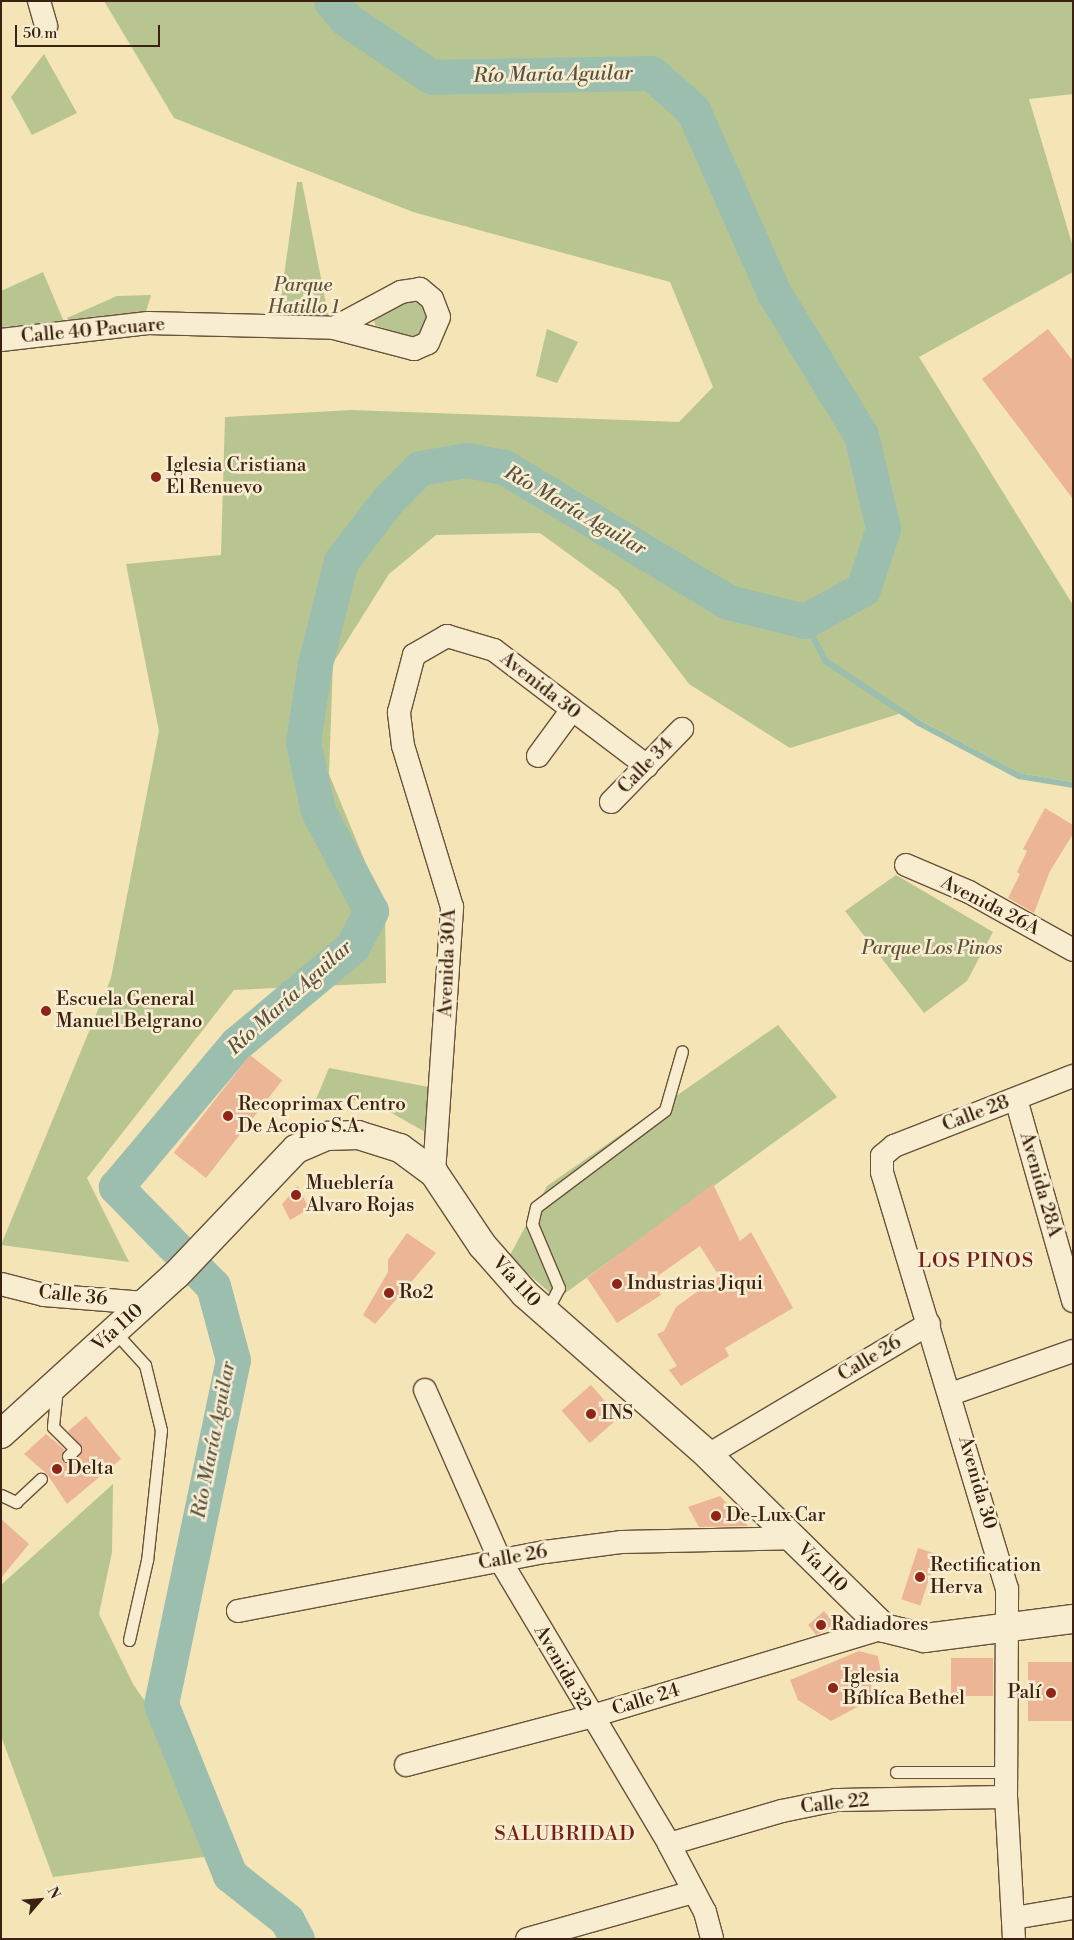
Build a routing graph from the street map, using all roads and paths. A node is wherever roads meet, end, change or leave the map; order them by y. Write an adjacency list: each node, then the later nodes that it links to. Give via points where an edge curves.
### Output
1 (39, 1): 2 (street)
2 (46, 26)
3 (334, 328): 4 (street, Calle 40 Pacuare, via 148,323)
4 (1, 340)
5 (423, 646): 6 (street, Avenida 30, via 447,636 471,640 494,650); 17 (street, Avenida 30A, via 405,676 399,712 403,746 452,907)
6 (571, 711): 8 (street); 9 (street, Avenida 30)
7 (682, 729): 9 (street, Calle 34)
8 (538, 756)
9 (647, 766): 10 (street, Calle 34)
10 (610, 802)
11 (906, 865): 12 (street, Avenida 26A, via 969,892)
12 (1073, 950)
13 (682, 1051): 21 (lane, via 665,1110 536,1207 532,1224 559,1288)
14 (1073, 1076): 15 (street, Calle 28)
15 (1016, 1099): 16 (street, Calle 28, via 894,1146); 19 (street, Avenida 28A)
16 (882, 1156): 22 (street, Avenida 30, via 882,1172)
17 (434, 1173): 20 (main road, Vía 110, via 400,1148 358,1135 327,1136 296,1149 176,1275); 21 (main road, Vía 110, via 482,1245)
18 (1, 1284): 20 (street, Calle 36, via 44,1295)
19 (1073, 1300)
20 (145, 1303): 23 (main road, Vía 110)
21 (545, 1313): 29 (main road, Vía 110)
22 (929, 1324): 27 (street, Avenida 30); 29 (street, Calle 26)
23 (114, 1331): 25 (main road, Vía 110); 39 (lane, via 146,1365 161,1430 149,1550)
24 (1073, 1351): 27 (street)
25 (58, 1382): 28 (main road, Vía 110); 30 (lane, via 53,1427 75,1449)
26 (425, 1390): 34 (street, Avenida 32)
27 (951, 1394): 38 (street, Avenida 30, via 1007,1589)
28 (1, 1434)
29 (708, 1455): 33 (main road, Vía 110)
30 (68, 1456)
31 (41, 1480): 32 (lane, via 16,1502)
32 (1, 1495)
33 (792, 1538): 34 (street, Calle 26, via 622,1542); 37 (main road, Vía 110)
34 (500, 1560): 35 (street, Calle 26); 40 (street, Avenida 32)
35 (238, 1611)
36 (1073, 1619): 38 (main road)
37 (884, 1628): 38 (main road, via 924,1638); 40 (street, Calle 24)
38 (1004, 1628): 43 (street, Avenida 30)
39 (129, 1640)
40 (589, 1717): 41 (street, Calle 24); 45 (street, Avenida 32)
41 (406, 1765)
42 (896, 1772): 43 (lane)
43 (1006, 1772): 44 (street, Avenida 30)
44 (1006, 1797): 45 (street, Calle 22, via 836,1800 782,1811); 48 (street, Avenida 30)
45 (669, 1844): 46 (street, Avenida 32)
46 (694, 1892): 49 (street); 50 (street, Avenida 32)
47 (1073, 1908): 48 (street)
48 (1014, 1928)
49 (527, 1939)
50 (712, 1939)

